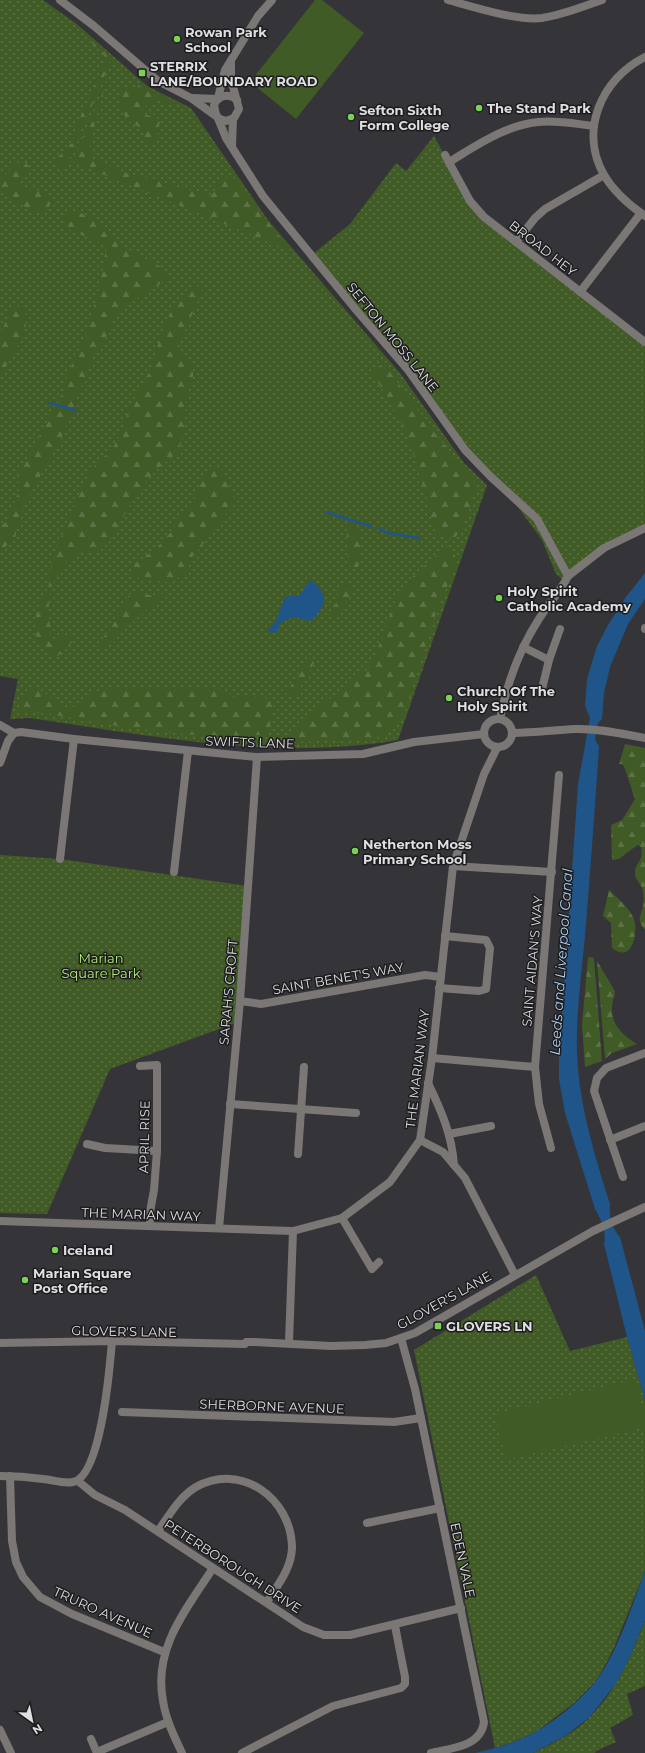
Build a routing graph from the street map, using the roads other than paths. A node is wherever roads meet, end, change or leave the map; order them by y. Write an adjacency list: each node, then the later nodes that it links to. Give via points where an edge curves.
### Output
1 (60, 0): 7 (street, via 158,82)
2 (272, 0): 6 (street, via 258,16)
3 (448, 0): 4 (street, via 527,18 542,18)
4 (602, 0)
5 (645, 58): 12 (street, via 627,68 610,86 600,103)
6 (231, 61): 8 (street, via 225,70); 9 (street, via 231,80)
7 (191, 98): 8 (street); 10 (street)
8 (218, 99): 9 (street, via 226,95); 10 (street, via 214,105)
9 (237, 100): 11 (street, via 239,109)
10 (217, 116): 11 (street, via 226,121); 13 (street, SEFTON MOSS LANE)
11 (233, 119): 13 (street)
12 (594, 126): 14 (street, via 596,154); 16 (street, BROAD HEY, via 551,121 528,123 447,159 476,209)
13 (232, 146): 20 (street, SEFTON MOSS LANE, via 263,196 408,370 465,450 537,519)
14 (604, 175): 15 (street, via 619,195); 16 (street, via 545,209)
15 (643, 215): 17 (street)
16 (516, 242): 17 (street, BROAD HEY)
17 (580, 292): 18 (street, BROAD HEY)
18 (645, 342)
19 (645, 528): 20 (street, via 604,548)
20 (568, 576): 22 (street)
21 (560, 629): 23 (street)
22 (523, 647): 23 (street); 25 (street, via 505,691)
23 (549, 660): 24 (street)
24 (542, 689)
25 (500, 719): 28 (street, via 510,725); 29 (street, via 488,723)
26 (0, 725): 27 (street, SWIFTS LANE)
27 (14, 732): 31 (street, SWIFTS LANE); 35 (street)
28 (513, 733): 30 (street, via 583,729); 32 (street, via 507,745)
29 (484, 734): 32 (street, via 490,745); 34 (street, SWIFTS LANE, via 414,742 362,754)
30 (645, 738)
31 (74, 740): 33 (street, SWIFTS LANE); 37 (street)
32 (497, 748): 38 (street, THE MARIAN WAY, via 484,774)
33 (188, 751): 34 (street, SWIFTS LANE); 39 (street)
34 (258, 757): 44 (street, SARAH'S CROFT)
35 (0, 763)
36 (559, 775): 40 (street, SAINT AIDAN'S WAY)
37 (60, 859)
38 (453, 866): 40 (street); 41 (street, THE MARIAN WAY)
39 (174, 872)
40 (552, 872): 49 (street, SAINT AIDAN'S WAY)
41 (445, 936): 42 (street, THE MARIAN WAY); 43 (street, via 486,940 490,948 486,988 479,991)
42 (441, 977): 43 (street, THE MARIAN WAY); 44 (street, SAINT BENET'S WAY, via 424,975 261,1004)
43 (440, 988): 46 (street, THE MARIAN WAY)
44 (240, 1001): 51 (street, SARAH'S CROFT)
45 (645, 1053): 58 (street, via 606,1068 597,1078 594,1091)
46 (432, 1058): 49 (street); 50 (street, THE MARIAN WAY)
47 (140, 1066): 61 (street, APRIL RISE, via 157,1065)
48 (304, 1067): 52 (street)
49 (535, 1067): 60 (street, SAINT AIDAN'S WAY, via 539,1104)
50 (428, 1083): 56 (street); 57 (street, THE MARIAN WAY)
51 (230, 1104): 52 (street); 69 (street, SARAH'S CROFT)
52 (301, 1110): 53 (street); 62 (street)
53 (356, 1113)
54 (491, 1126): 56 (street)
55 (645, 1126): 58 (street)
56 (450, 1134): 63 (street)
57 (420, 1140): 63 (street, via 443,1152); 66 (street, THE MARIAN WAY, via 390,1182)
58 (610, 1140): 64 (street)
59 (87, 1144): 61 (street)
60 (551, 1148)
61 (157, 1152): 68 (street, APRIL RISE)
62 (298, 1154)
63 (454, 1165): 72 (street, via 465,1178)
64 (622, 1177)
65 (645, 1207): 72 (street, GLOVER'S LANE, via 593,1231)
66 (342, 1218): 70 (street, THE MARIAN WAY); 71 (street, via 372,1269)
67 (0, 1221): 68 (street, THE MARIAN WAY)
68 (150, 1226): 69 (street, THE MARIAN WAY)
69 (219, 1228): 70 (street, THE MARIAN WAY)
70 (293, 1231): 78 (street)
71 (379, 1262)
72 (515, 1275): 74 (street, GLOVER'S LANE, via 415,1333)
73 (0, 1338): 76 (street, GLOVER'S LANE, via 125,1336)
74 (401, 1338): 78 (street, GLOVER'S LANE, via 386,1343 358,1345); 80 (street, EDEN VALE)
75 (112, 1341): 76 (street, GLOVER'S LANE, via 245,1344); 77 (street, GLOVER'S LANE); 83 (street, via 105,1407 100,1428 87,1470)
76 (246, 1342): 78 (street, GLOVER'S LANE)
77 (0, 1343)
78 (289, 1343)
79 (122, 1412): 80 (street, SHERBORNE AVENUE, via 394,1422)
80 (421, 1418): 84 (street, EDEN VALE)
81 (0, 1476): 82 (street)
82 (10, 1476): 83 (street, via 72,1483); 91 (street, TRURO AVENUE, via 12,1541 16,1562 40,1597 72,1614)
83 (78, 1481): 86 (street, PETERBOROUGH DRIVE, via 95,1495)
84 (440, 1508): 85 (street); 89 (street, EDEN VALE)
85 (366, 1524)
86 (158, 1531): 87 (street, PETERBOROUGH DRIVE); 88 (street, via 185,1495 207,1483 234,1479 247,1482 266,1493 275,1501 289,1524 292,1548 284,1576)
87 (213, 1568): 88 (street, PETERBOROUGH DRIVE); 91 (street, via 175,1627)
88 (267, 1602): 90 (street, PETERBOROUGH DRIVE, via 304,1628 324,1635 350,1635)
89 (461, 1608): 90 (street, PETERBOROUGH DRIVE); 99 (street, EDEN VALE, via 484,1722 483,1729 473,1742)
90 (395, 1626): 98 (street, via 405,1677 405,1684 401,1688 333,1706)
91 (164, 1652): 92 (street, via 161,1688)
92 (168, 1722): 95 (street); 97 (street)
93 (0, 1730): 96 (street)
94 (91, 1739): 95 (street)
95 (97, 1752)
96 (11, 1753)
97 (182, 1753)
98 (242, 1753)
99 (431, 1753)

